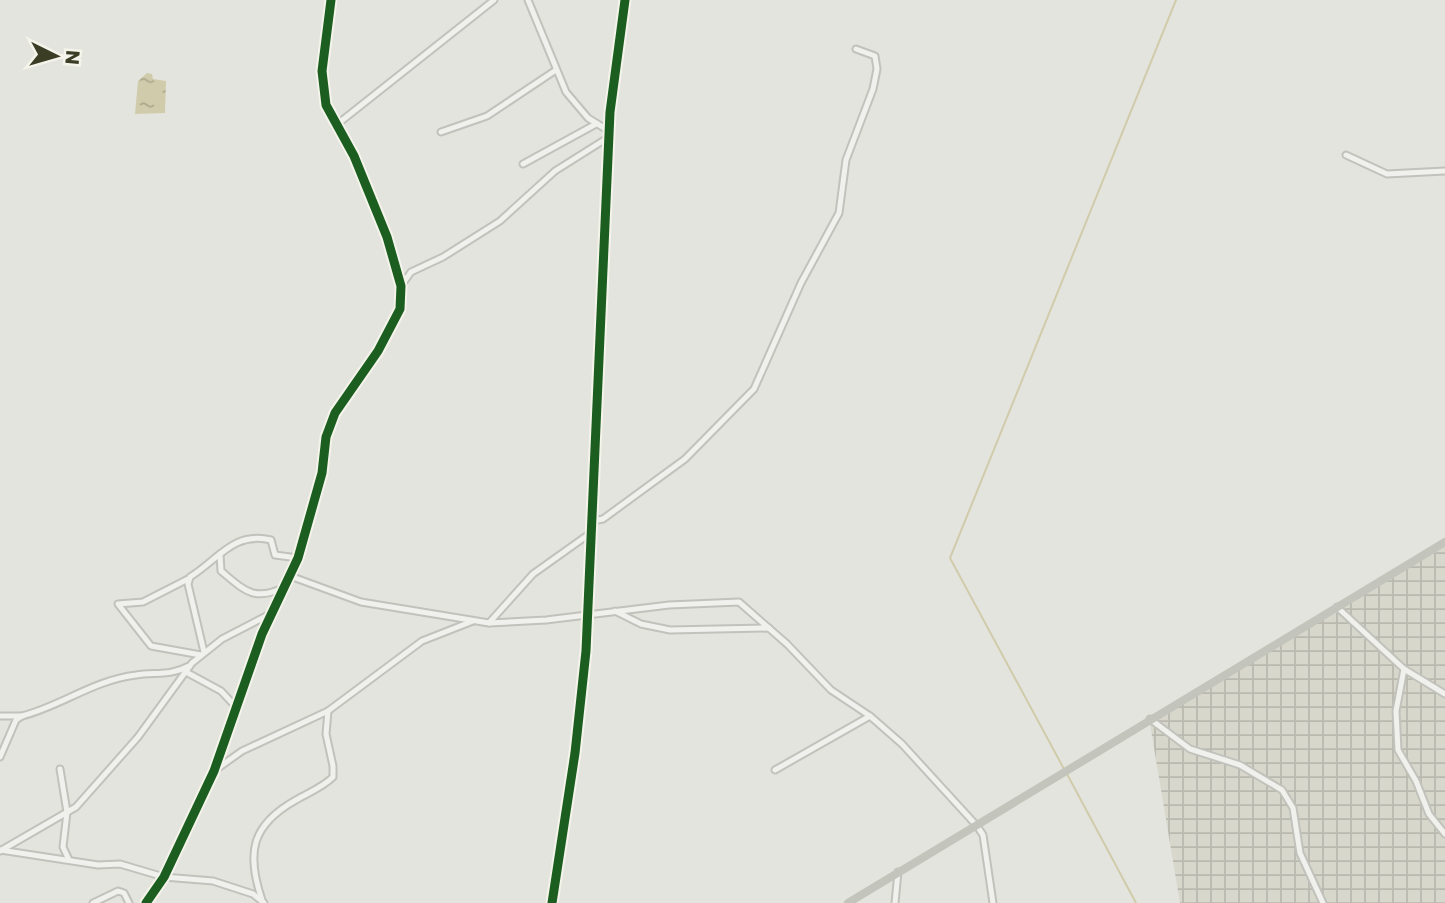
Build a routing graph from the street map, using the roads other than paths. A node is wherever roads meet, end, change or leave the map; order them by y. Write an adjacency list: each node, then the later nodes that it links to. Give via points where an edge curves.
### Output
1 (331, 0): 8 (street, via 323,82)
2 (494, 0): 8 (street)
3 (528, 0): 6 (street)
4 (625, 0): 10 (street)
5 (856, 49): 15 (street, via 875,56 877,69 846,160 839,213 801,283 754,389 685,458)
6 (556, 70): 7 (street, via 571,100); 9 (street, via 487,116)
7 (596, 124): 10 (street); 12 (street)
8 (335, 126): 14 (street, via 373,201)
9 (441, 132)
10 (609, 134): 14 (street, via 555,171 500,221 411,272); 15 (street)
11 (1346, 155): 13 (street, via 1387,174)
12 (523, 164)
13 (1445, 171)
14 (401, 286): 19 (street, via 400,309 386,337 331,424)
15 (593, 522): 16 (street)
16 (592, 532): 26 (street); 28 (street, via 533,573)
17 (1445, 542): 23 (street)
18 (221, 551): 19 (street, via 254,538 269,539 273,554); 21 (street); 22 (street, via 221,572 251,594 260,596)
19 (298, 558): 20 (street)
20 (290, 576): 22 (street); 27 (street, via 361,602)
21 (188, 579): 30 (street); 30 (street, via 143,602 118,604 151,646)
22 (285, 587): 25 (street)
23 (1337, 607): 32 (street); 40 (street)
24 (614, 610): 26 (street); 29 (street, via 641,624 670,630); 29 (street, via 739,602)
25 (273, 612): 30 (street); 35 (street)
26 (587, 613): 28 (street); 56 (street, via 575,753)
27 (473, 621): 28 (street); 36 (street, via 422,641)
28 (489, 623)
29 (769, 628): 39 (street, via 831,690)
30 (202, 654): 31 (street)
31 (192, 663): 33 (street); 38 (street, via 174,673 104,682)
32 (1404, 669): 34 (street); 47 (street, via 1396,711 1398,750 1429,814)
33 (186, 672): 35 (street, via 221,691); 45 (street, via 138,737)
34 (1445, 694)
35 (235, 706): 44 (street)
36 (328, 711): 44 (street, via 242,751); 52 (street, via 332,777 278,811 259,832 253,859)
37 (0, 716): 38 (street)
38 (22, 716): 41 (street)
39 (870, 716): 43 (street); 46 (street, via 921,763)
40 (1149, 718): 46 (street); 60 (street, via 1190,749 1240,765 1282,790 1293,808 1300,853)
41 (0, 757)
42 (60, 769): 45 (street)
43 (775, 770)
44 (214, 772): 51 (street)
45 (67, 812): 48 (street); 49 (street, via 63,847)
46 (977, 826): 50 (street); 59 (street, via 983,835)
47 (1445, 834)
48 (0, 850): 49 (street)
49 (69, 860): 51 (street, via 135,866)
50 (898, 872): 57 (street); 58 (street)
51 (164, 877): 52 (street, via 222,883); 55 (street)
52 (263, 901)
53 (93, 903): 54 (street, via 118,891)
54 (130, 903)
55 (146, 903)
56 (552, 903)
57 (848, 903)
58 (895, 903)
59 (993, 903)
60 (1323, 903)

